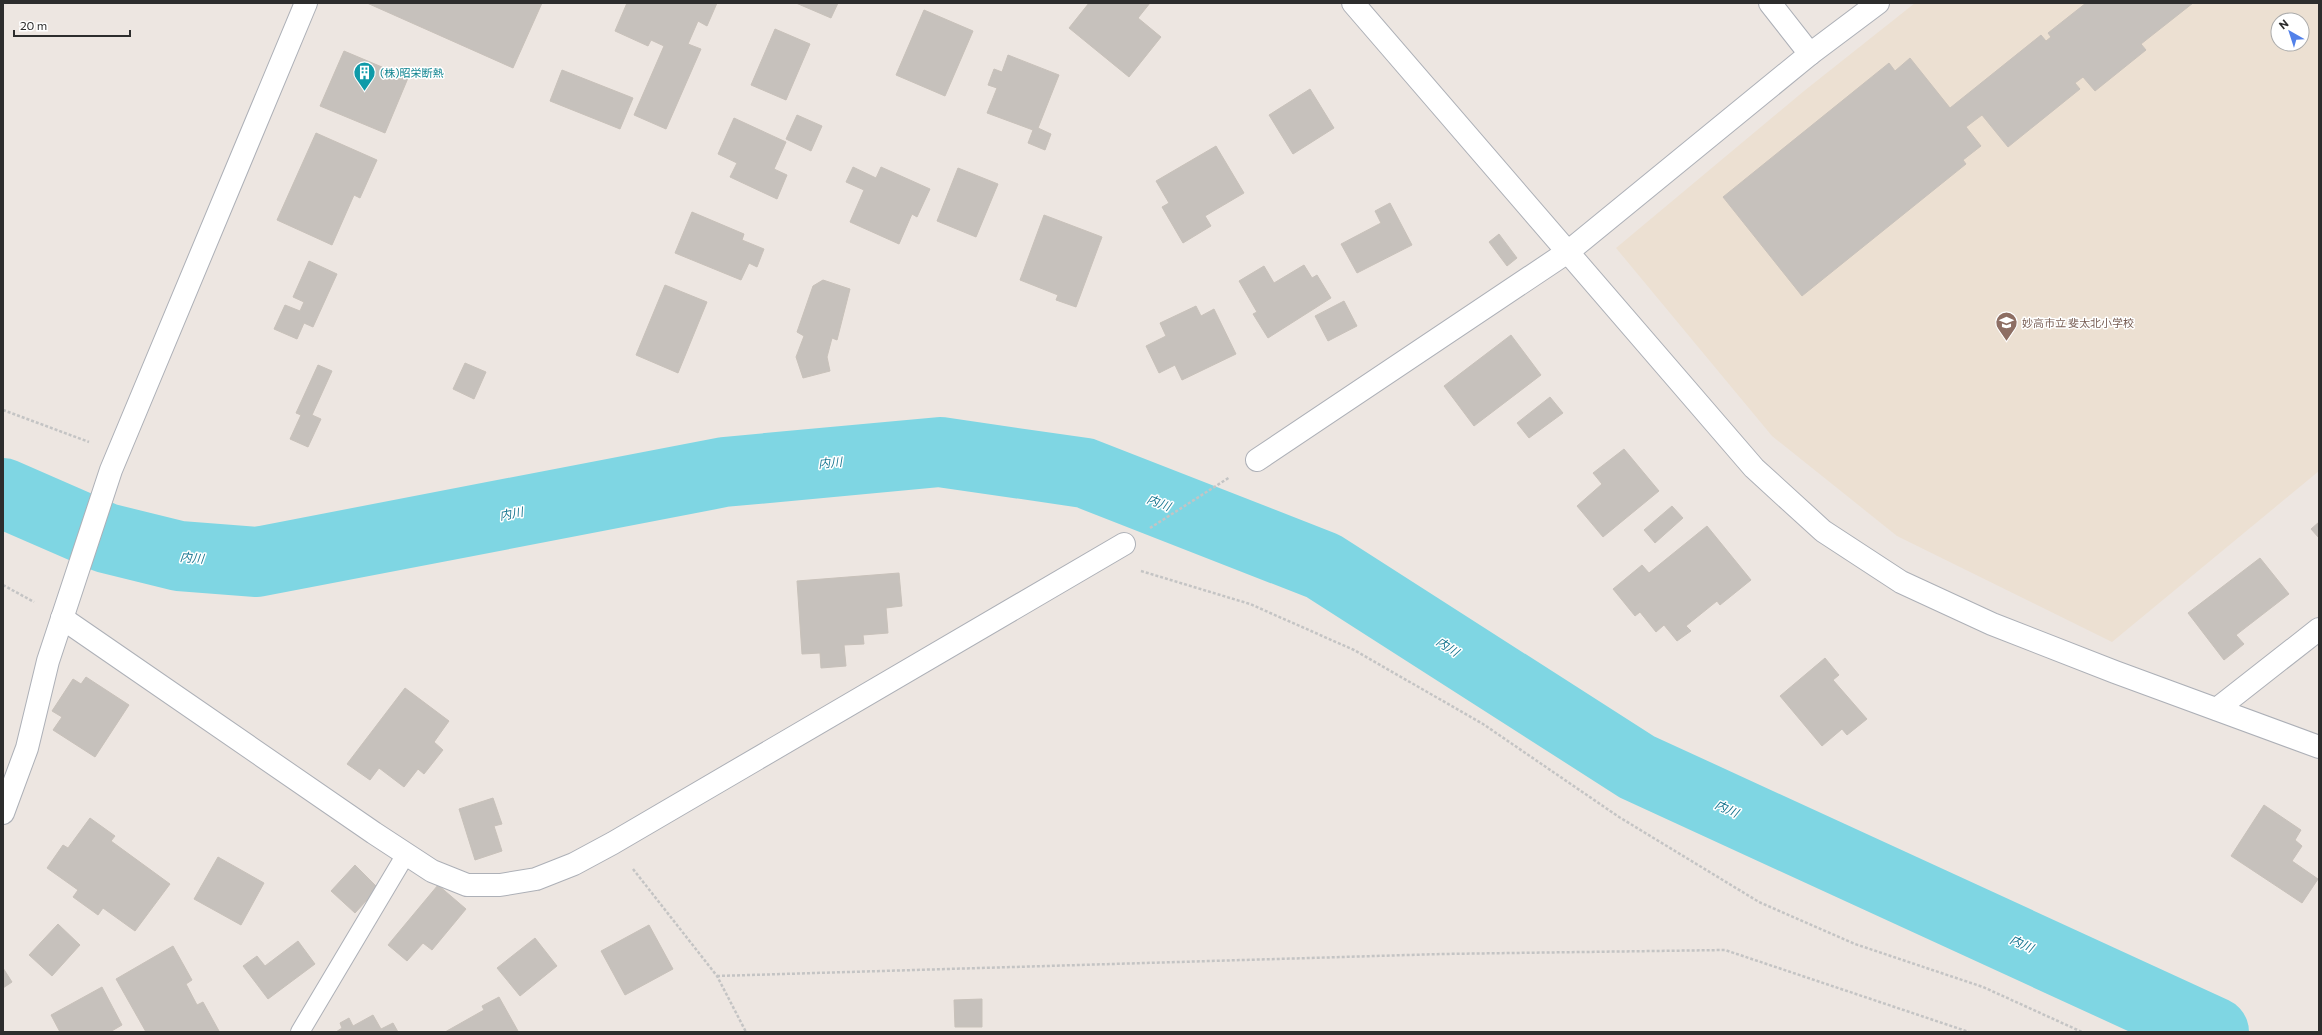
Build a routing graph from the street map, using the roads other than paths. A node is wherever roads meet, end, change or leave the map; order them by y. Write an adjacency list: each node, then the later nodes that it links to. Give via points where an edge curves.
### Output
1 (306, 3): 9 (street, via 115,461)
2 (1353, 3): 6 (street)
3 (1770, 3): 5 (street)
4 (1878, 3): 5 (street)
5 (1810, 54): 6 (street)
6 (1569, 251): 7 (street); 11 (street, via 1754,468 1823,531 1901,582 1992,624)
7 (1257, 460)
8 (1124, 544): 14 (street, via 574,864 536,879 500,885 467,885 432,871)
9 (62, 618): 13 (street, via 48,661 27,748); 14 (street)
10 (2319, 629): 11 (street)
11 (2217, 709): 12 (street)
12 (2319, 747)
13 (3, 813)
14 (406, 854): 15 (lane)
15 (300, 1032)

